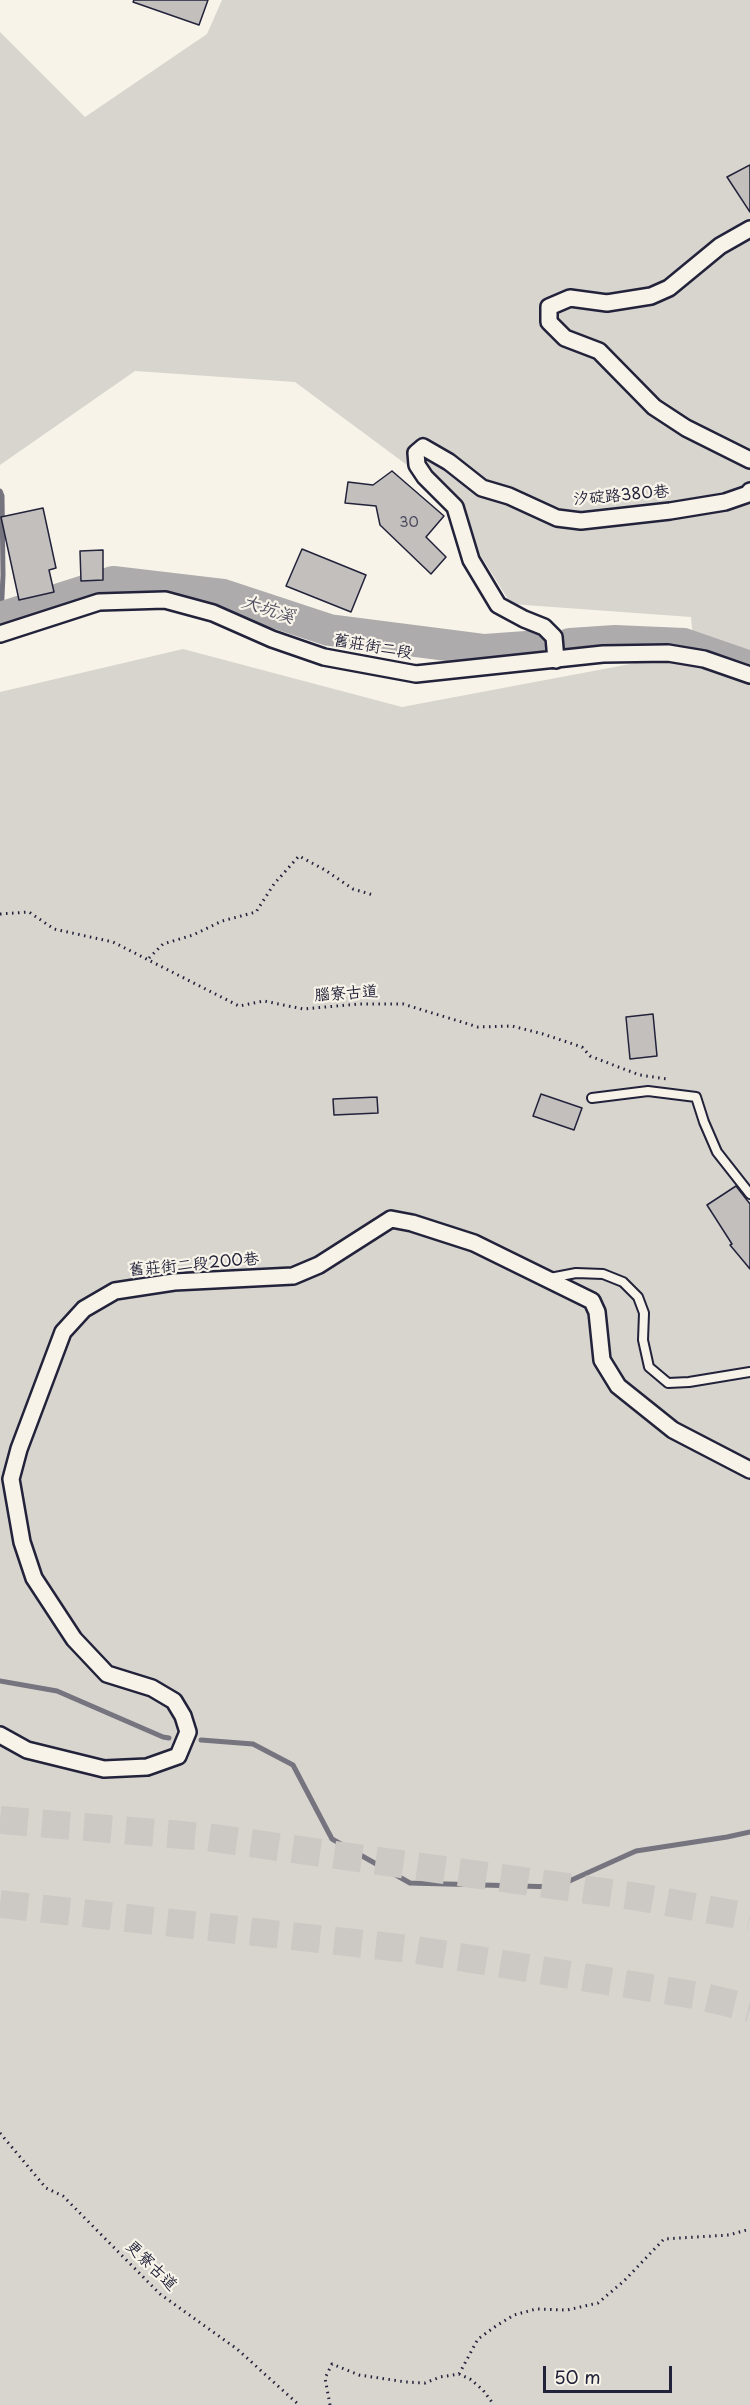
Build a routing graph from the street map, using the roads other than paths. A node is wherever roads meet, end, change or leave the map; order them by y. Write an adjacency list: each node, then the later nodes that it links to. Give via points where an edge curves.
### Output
1 (750, 229): 2 (street, via 720,246 669,288 651,296 607,303 570,298 549,307 549,322 565,338 599,351 654,407)
2 (750, 460)
3 (750, 491): 5 (street, 汐碇路380巷, via 725,501 670,511 581,520 557,518 482,488 423,447 416,453 417,465 455,507 471,560 498,605 544,627 554,637)
4 (0, 634): 5 (street, 舊莊街二段, via 99,602 165,600 213,613 324,657 416,674)
5 (556, 660): 6 (street, 舊莊街二段, via 603,654 668,653 704,659)
6 (750, 675)
7 (592, 1098): 8 (lane, via 648,1091 696,1097 717,1152)
8 (750, 1194)
9 (545, 1278): 10 (lane, via 603,1274 623,1282 638,1297 644,1314 643,1340 649,1367 668,1383); 11 (street, 舊莊街二段200巷, via 592,1301 597,1312 602,1359 618,1386 673,1430); 12 (street, 舊莊街二段200巷, via 474,1243 391,1219 319,1265 293,1276 174,1282 115,1291 84,1309 63,1332 11,1479 22,1542 34,1578 74,1639 108,1674 152,1688 174,1701 188,1732 178,1756 147,1767 104,1768 27,1750)
10 (750, 1372)
11 (750, 1470)
12 (0, 1735)

